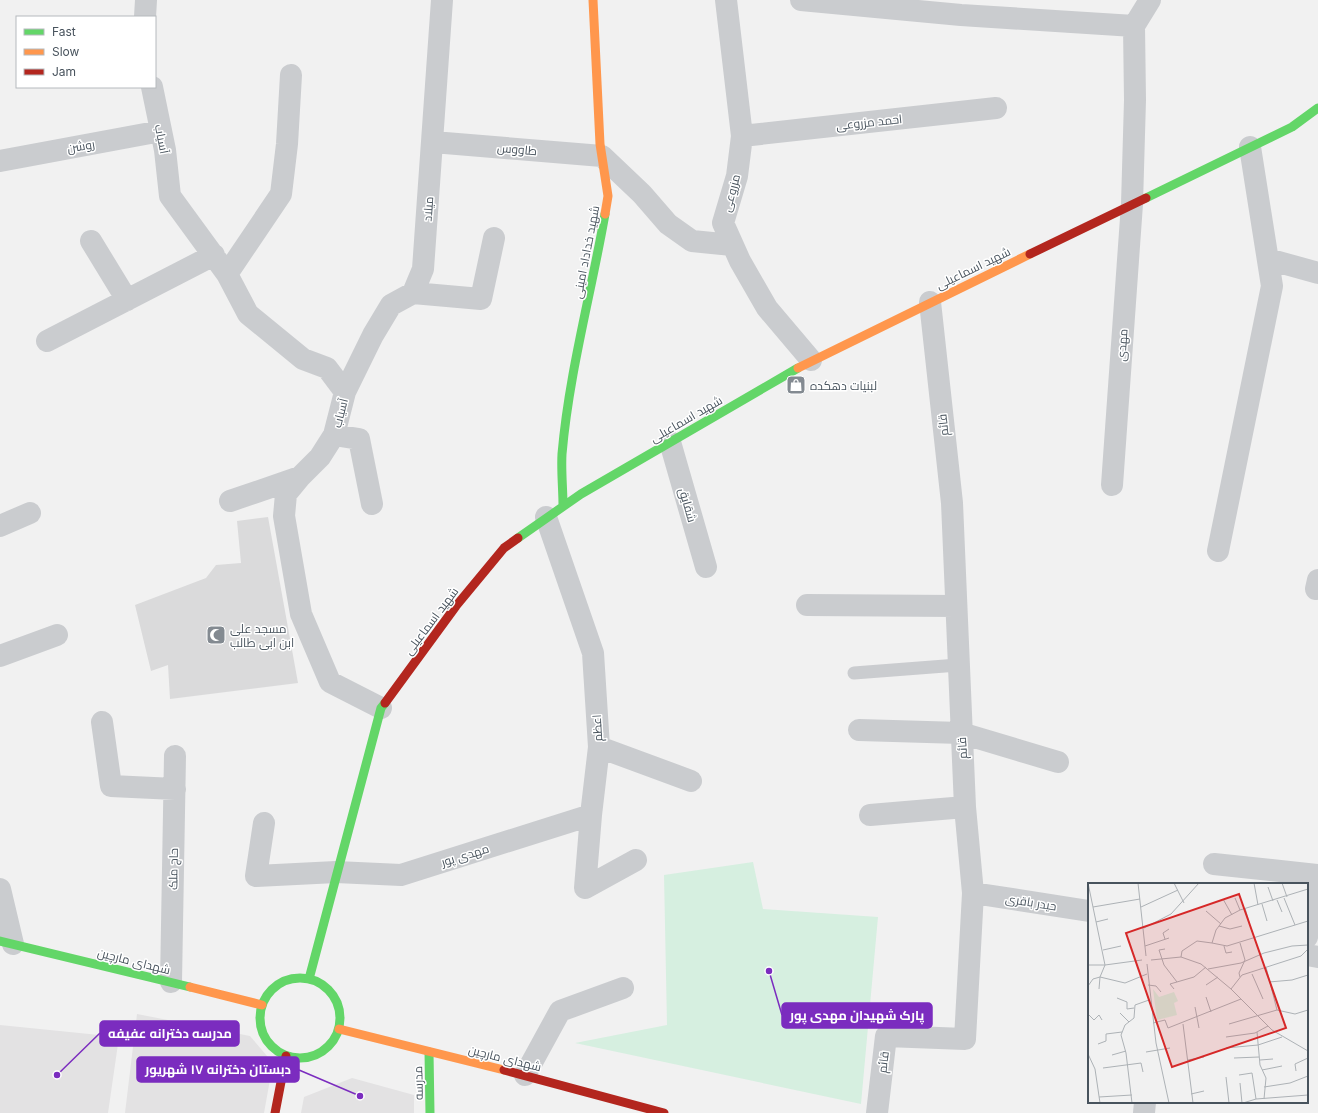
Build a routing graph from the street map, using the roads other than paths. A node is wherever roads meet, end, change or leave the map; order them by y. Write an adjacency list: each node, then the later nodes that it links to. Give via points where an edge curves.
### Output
1 (146, 0): 8 (street)
2 (442, 0): 16 (street, میلاد)
3 (593, 0): 18 (street, شهید خداداد امینی)
4 (726, 0): 15 (street, مزروعی)
5 (801, 0): 7 (street)
6 (1150, 0): 9 (street)
7 (863, 3): 9 (street, via 960,15)
8 (145, 16)
9 (1134, 26): 20 (street, مهدی)
10 (291, 75): 27 (street, via 281,194)
11 (152, 88): 14 (street, آسیاب)
12 (996, 108): 15 (street, احمد مزروعی)
13 (1318, 108): 17 (street, شهید اسماعیلی, via 1292,126)
14 (161, 131): 19 (street, روشن); 24 (street, آسیاب, via 170,196)
15 (742, 136): 23 (street, مزروعی, via 737,176 722,223)
16 (433, 142): 18 (street, طاووس); 28 (street, میلاد, via 423,269)
17 (1250, 147): 20 (street, شهید اسماعیلی); 25 (street)
18 (602, 156): 23 (street, via 642,194 668,224 692,241); 40 (street, شهید خداداد امینی, via 608,196 568,402)
19 (0, 161)
20 (1132, 204): 30 (street, شهید اسماعیلی); 37 (street, مهدی)
21 (494, 238): 28 (street, via 481,299)
22 (91, 241): 29 (street)
23 (732, 245): 32 (street, مزروعی, via 767,308)
24 (214, 255): 27 (street, آسیاب); 29 (street)
25 (1268, 259): 26 (street); 43 (street, via 1272,286)
26 (1318, 273)
27 (227, 274): 33 (street, آسیاب, via 248,314 303,359 326,368)
28 (413, 293): 33 (street, via 391,305 373,334)
29 (127, 300): 31 (street)
30 (930, 302): 32 (street, شهید اسماعیلی); 46 (street, قائم, via 952,503)
31 (47, 341)
32 (811, 360): 35 (street, شهید اسماعیلی)
33 (345, 392): 34 (street, آسیاب)
34 (334, 435): 36 (street, آسیاب, via 320,457); 39 (street, via 359,439)
35 (670, 442): 40 (street, شهید اسماعیلی); 44 (street, شقایق)
36 (300, 477): 38 (street); 51 (street, آسیاب, via 286,494 284,516 302,614 330,682)
37 (1112, 485)
38 (230, 501)
39 (372, 504)
40 (554, 512): 51 (street, شهید اسماعیلی, via 504,548 456,606); 55 (street, اعظم, via 593,653)
41 (30, 513): 42 (street)
42 (0, 526)
43 (1218, 551)
44 (706, 567)
45 (807, 605): 46 (street)
46 (956, 606): 49 (street, قائم)
47 (57, 635): 48 (street)
48 (0, 656)
49 (958, 665): 50 (lane); 54 (street, قائم)
50 (854, 673)
51 (382, 708): 66 (street, شهید اسماعیلی)
52 (102, 722): 59 (street, via 111,786)
53 (859, 730): 54 (street)
54 (961, 733): 57 (street); 60 (street, قائم)
55 (599, 747): 58 (street); 61 (street, اعظم)
56 (175, 756): 59 (street, حاج ملک)
57 (1058, 762)
58 (691, 781)
59 (175, 789): 76 (street, حاج ملک)
60 (965, 807): 62 (street); 69 (street, قائم)
61 (591, 815): 64 (street, اعظم, via 585,888); 66 (street, مهدی پور, via 401,875)
62 (870, 815)
63 (264, 823): 66 (street, مهدی پور, via 256,876)
64 (636, 860)
65 (1214, 864): 67 (street)
66 (336, 872): 75 (street, شهید اسماعیلی)
67 (1318, 876): 71 (street)
68 (0, 889): 72 (street)
69 (973, 893): 70 (street, حیدر باقری); 87 (street, قائم, via 965,1039 886,1036)
70 (1088, 911)
71 (1308, 931)
72 (7, 943): 76 (street, شهدای مارچین)
73 (1308, 955): 74 (street)
74 (1318, 957)
75 (309, 979): 78 (street, via 298,978 276,986); 79 (street, via 321,984 337,1003)
76 (171, 982): 78 (street, شهدای مارچین)
77 (624, 988): 82 (street, via 560,1012)
78 (262, 1005): 81 (street, via 260,1018 267,1041 275,1050)
79 (339, 1029): 80 (street, شهدای مارچین); 81 (street, via 334,1041 312,1057 299,1059)
80 (429, 1052): 82 (street, شهدای مارچین); 85 (street, مدرسه)
81 (286, 1056): 84 (street)
82 (525, 1075): 86 (street, شهدای مارچین)
83 (1146, 1103): 88 (street)
84 (276, 1113)
85 (430, 1113)
86 (664, 1113)
87 (877, 1113)
88 (1144, 1113)

